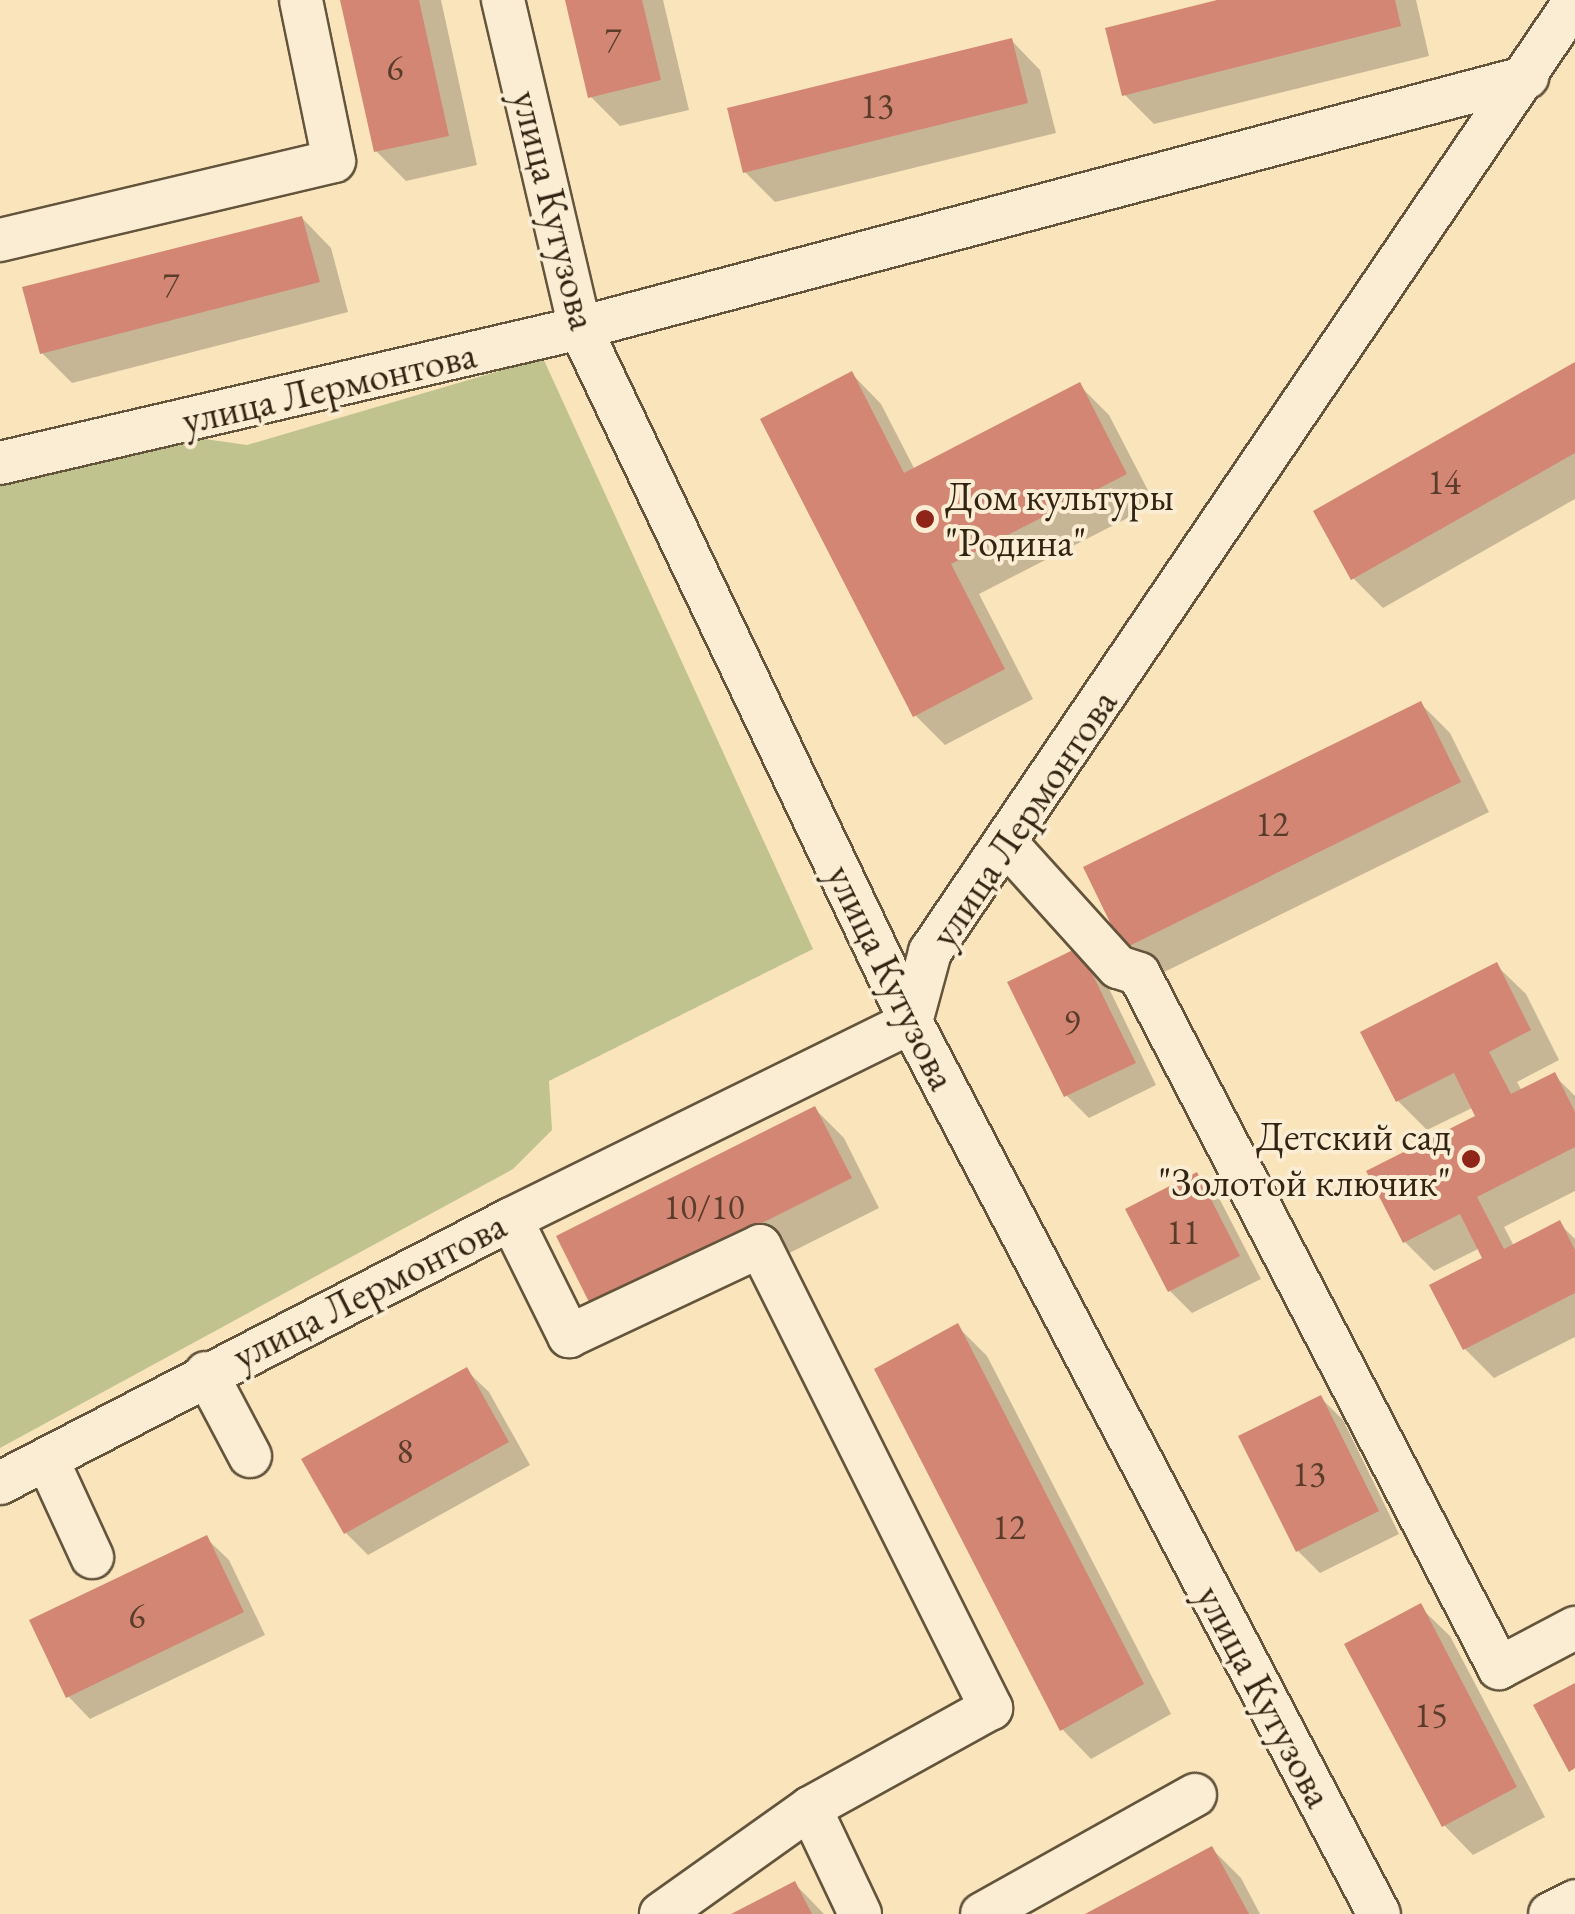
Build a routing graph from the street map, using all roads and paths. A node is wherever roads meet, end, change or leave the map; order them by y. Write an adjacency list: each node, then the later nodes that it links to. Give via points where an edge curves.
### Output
1 (301, 0): 5 (street, via 334,161)
2 (503, 0): 6 (street, улица Кутузова)
3 (1575, 1): 4 (street, улица Лермонтова)
4 (1526, 77): 6 (street, улица Лермонтова); 8 (street, улица Лермонтова)
5 (0, 240)
6 (580, 328): 7 (street, улица Лермонтова); 9 (street, улица Кутузова)
7 (0, 463)
8 (1005, 842): 9 (street, улица Лермонтова, via 930,952); 16 (street, via 1118,968 1139,974 1500,1668)
9 (911, 1022): 10 (street, улица Лермонтова); 23 (street, улица Кутузова)
10 (511, 1219): 11 (street, улица Лермонтова); 18 (street, via 569,1336 760,1246 992,1708)
11 (206, 1373): 12 (street); 13 (street, улица Лермонтова)
12 (250, 1456)
13 (48, 1459): 14 (street, улица Лермонтова); 15 (street)
14 (0, 1484)
15 (92, 1557)
16 (1575, 1628)
17 (1195, 1796): 22 (street)
18 (810, 1808): 20 (street); 21 (street)
19 (1575, 1901): 24 (street)
20 (661, 1914)
21 (860, 1914)
22 (982, 1914)
23 (1379, 1914)
24 (1550, 1914)

